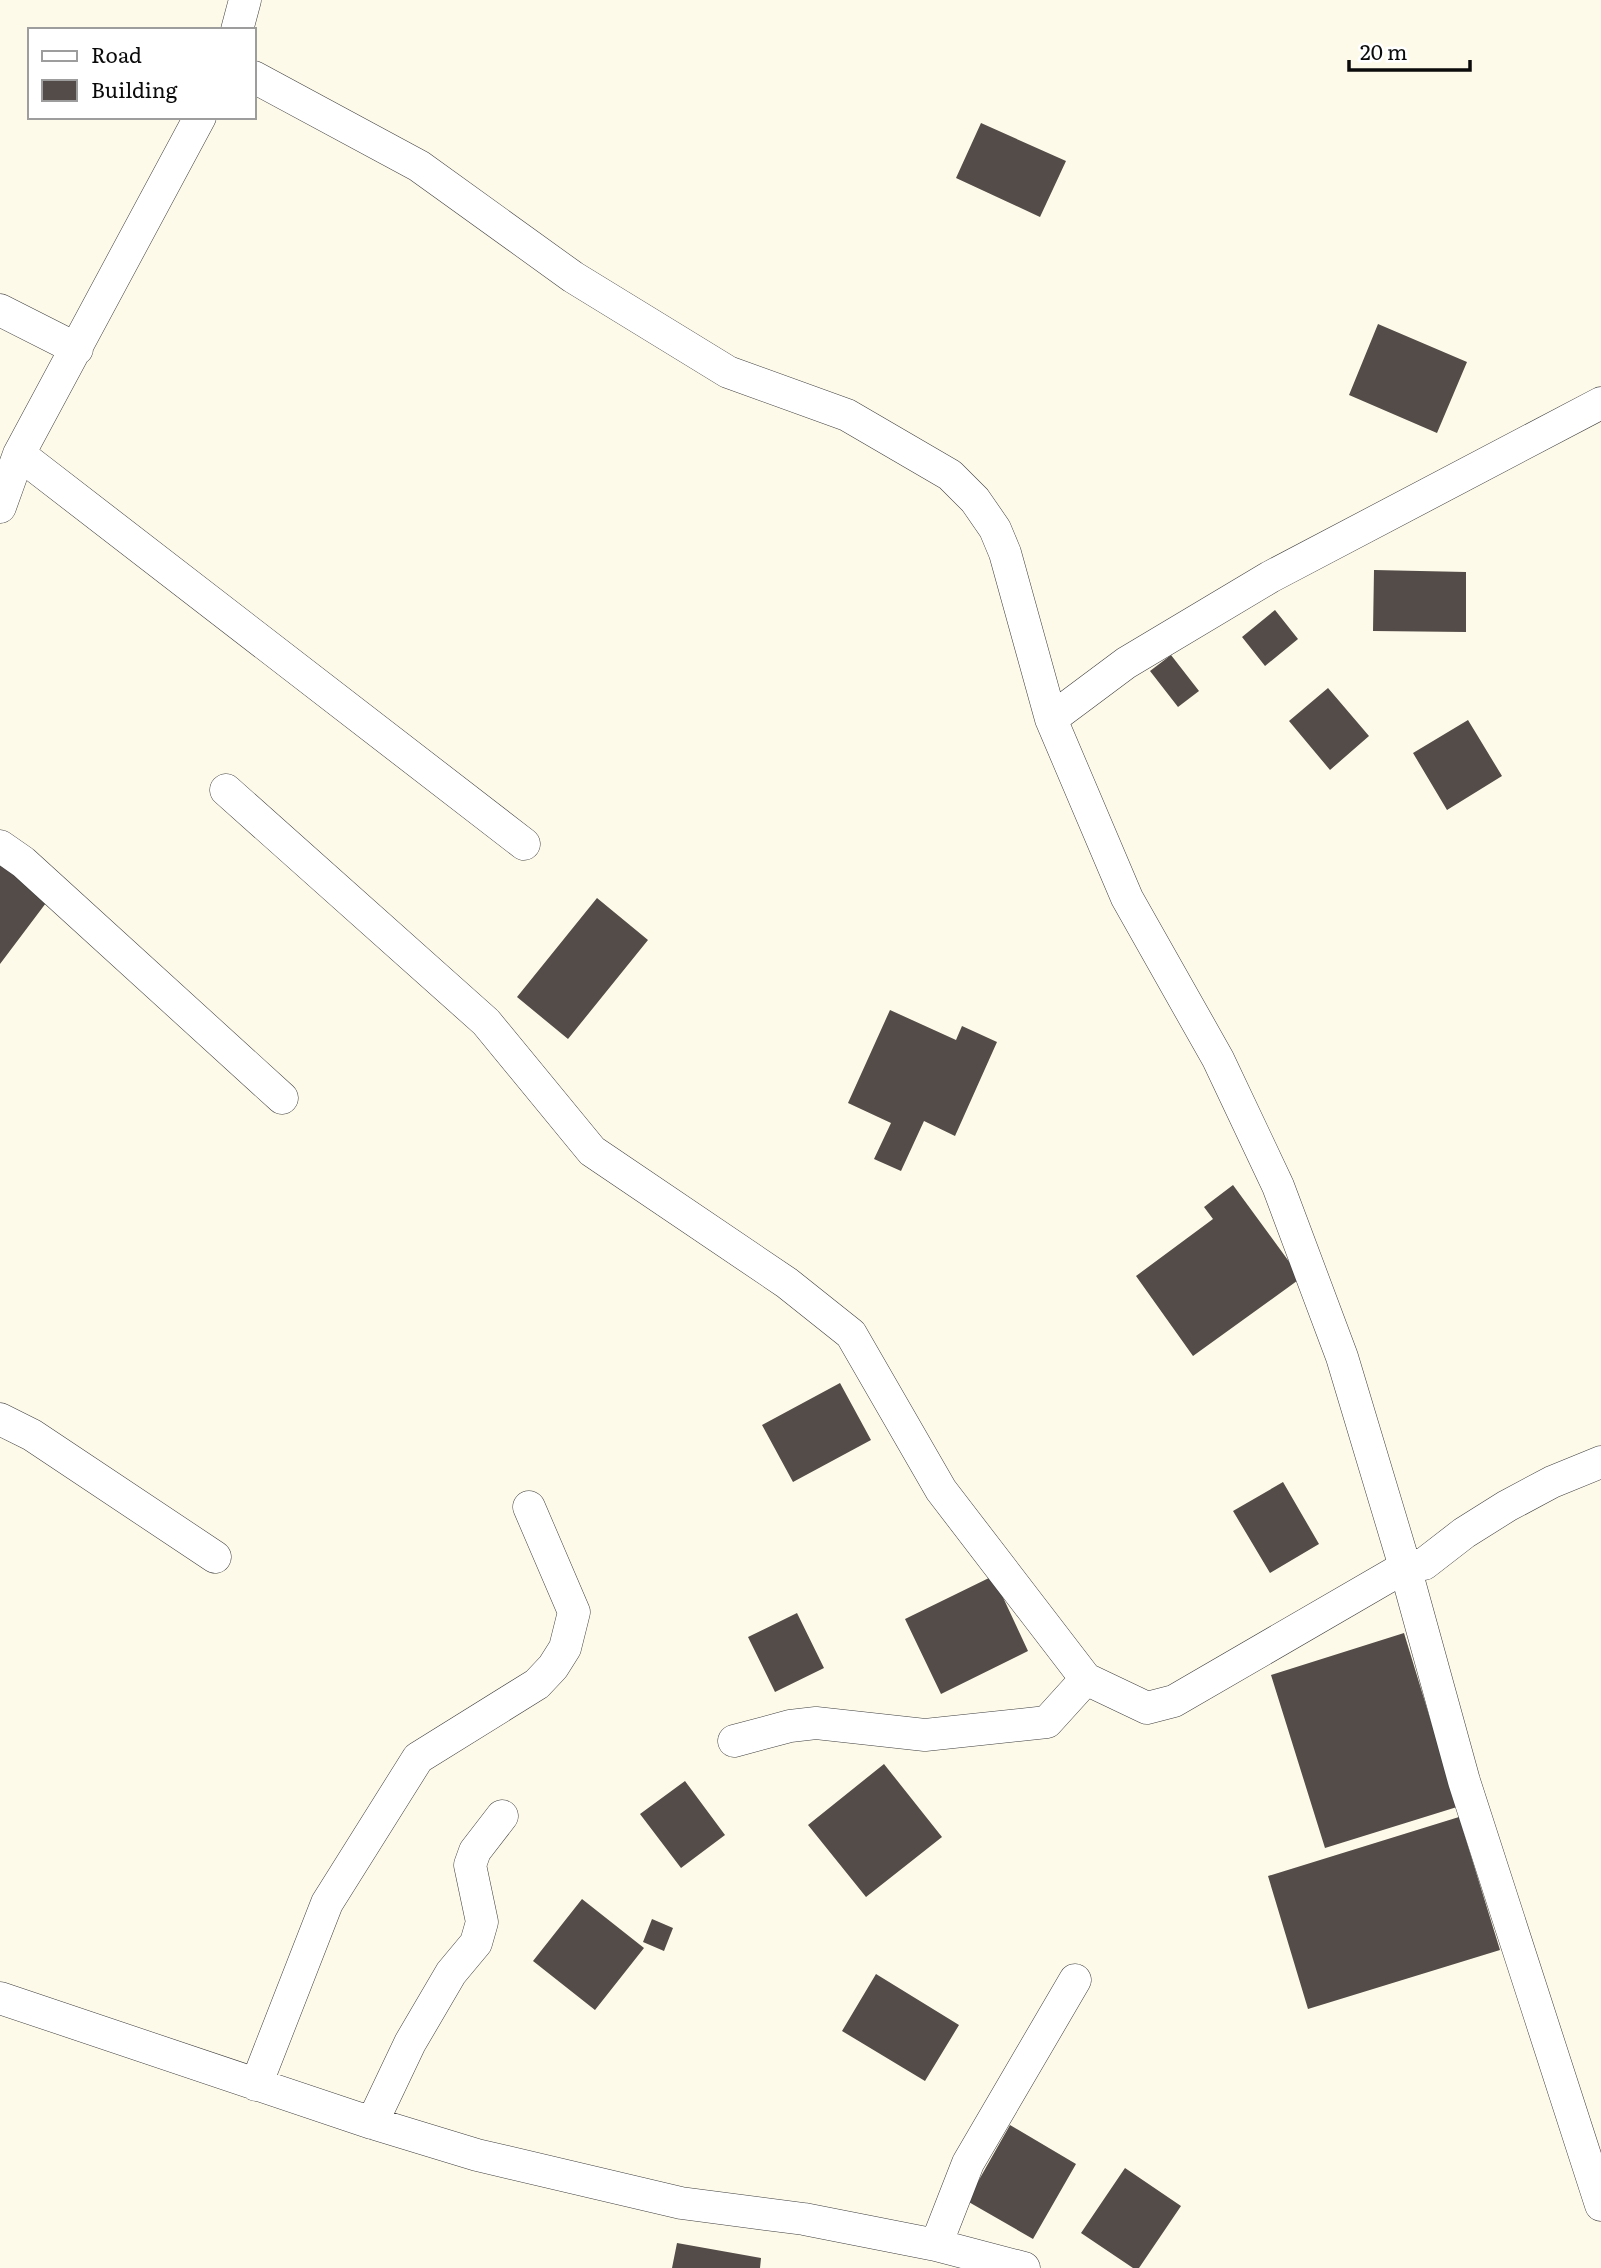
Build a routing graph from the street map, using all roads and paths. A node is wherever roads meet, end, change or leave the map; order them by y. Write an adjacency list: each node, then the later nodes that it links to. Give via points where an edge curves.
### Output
1 (245, 0): 2 (street)
2 (238, 28)
3 (256, 78): 10 (street, via 419,166 573,277 728,372 847,415 950,475 986,514 1006,553)
4 (199, 119): 6 (street)
5 (0, 310): 6 (street)
6 (77, 349): 8 (street)
7 (1601, 403): 10 (street, via 1270,577 1126,663)
8 (19, 454): 9 (street); 12 (street)
9 (0, 507)
10 (1051, 719): 19 (street, via 1126,898 1218,1059 1278,1186 1342,1357)
11 (226, 790): 20 (street, via 486,1022 592,1151 787,1283 851,1334 941,1490)
12 (524, 844)
13 (0, 846): 14 (street)
14 (282, 1098)
15 (0, 1419): 18 (street, via 32,1435)
16 (1601, 1462): 19 (street, via 1507,1506 1424,1564)
17 (529, 1507): 25 (street, via 574,1612 565,1648 537,1684 418,1758 327,1903)
18 (215, 1557)
19 (1405, 1567): 20 (street, via 1174,1701 1147,1709); 27 (street, via 1464,1781)
20 (1086, 1679): 21 (street, via 1046,1722 925,1735 817,1723)
21 (734, 1741)
22 (502, 1816): 26 (street, via 470,1865 482,1922 475,1943 451,1973 410,2043)
23 (1075, 1980): 28 (street, via 968,2163)
24 (0, 1998): 25 (street)
25 (256, 2085): 26 (street)
26 (372, 2123): 28 (street, via 477,2155 681,2203 804,2219)
27 (1601, 2205)
28 (936, 2245): 29 (street)
29 (1024, 2268)

